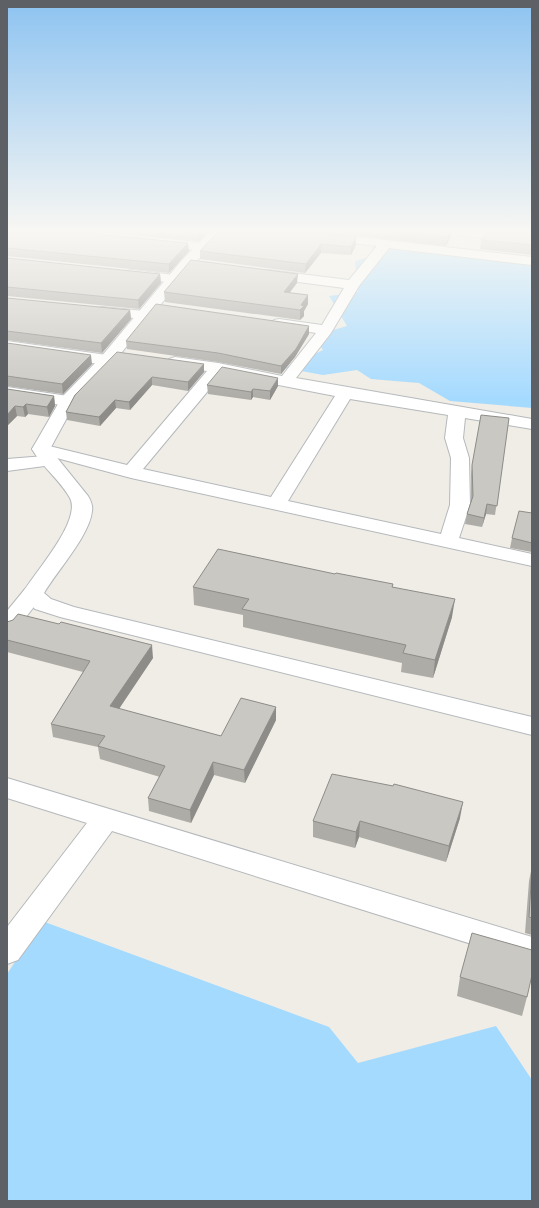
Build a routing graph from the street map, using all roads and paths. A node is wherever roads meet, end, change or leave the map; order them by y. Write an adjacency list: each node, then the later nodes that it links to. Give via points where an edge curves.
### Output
1 (169, 286): 4 (street)
2 (353, 286): 6 (street)
3 (91, 310): 4 (street)
4 (155, 310): 8 (street)
5 (263, 321): 6 (street)
6 (326, 330): 12 (street)
7 (7, 346): 8 (street)
8 (109, 356): 9 (street); 15 (street)
9 (134, 356)
10 (157, 360): 11 (street)
11 (218, 368): 12 (street); 20 (street)
12 (285, 382): 14 (street)
13 (7, 392): 15 (street)
14 (345, 393): 16 (street); 21 (street)
15 (68, 401): 18 (street)
16 (457, 412): 17 (street); 22 (street, via 454,438 460,458 460,505)
17 (532, 424)
18 (44, 455): 19 (street); 20 (street); 24 (street, via 76,494 82,504 82,512 74,534)
19 (7, 465)
20 (132, 472): 21 (street)
21 (277, 504): 22 (street)
22 (448, 542): 23 (street)
23 (532, 560)
24 (33, 594): 25 (street); 26 (street, via 43,604 68,612)
25 (7, 626)
26 (532, 726)
27 (7, 788): 28 (street)
28 (106, 818): 29 (street); 30 (street)
29 (532, 950)
30 (7, 951)

